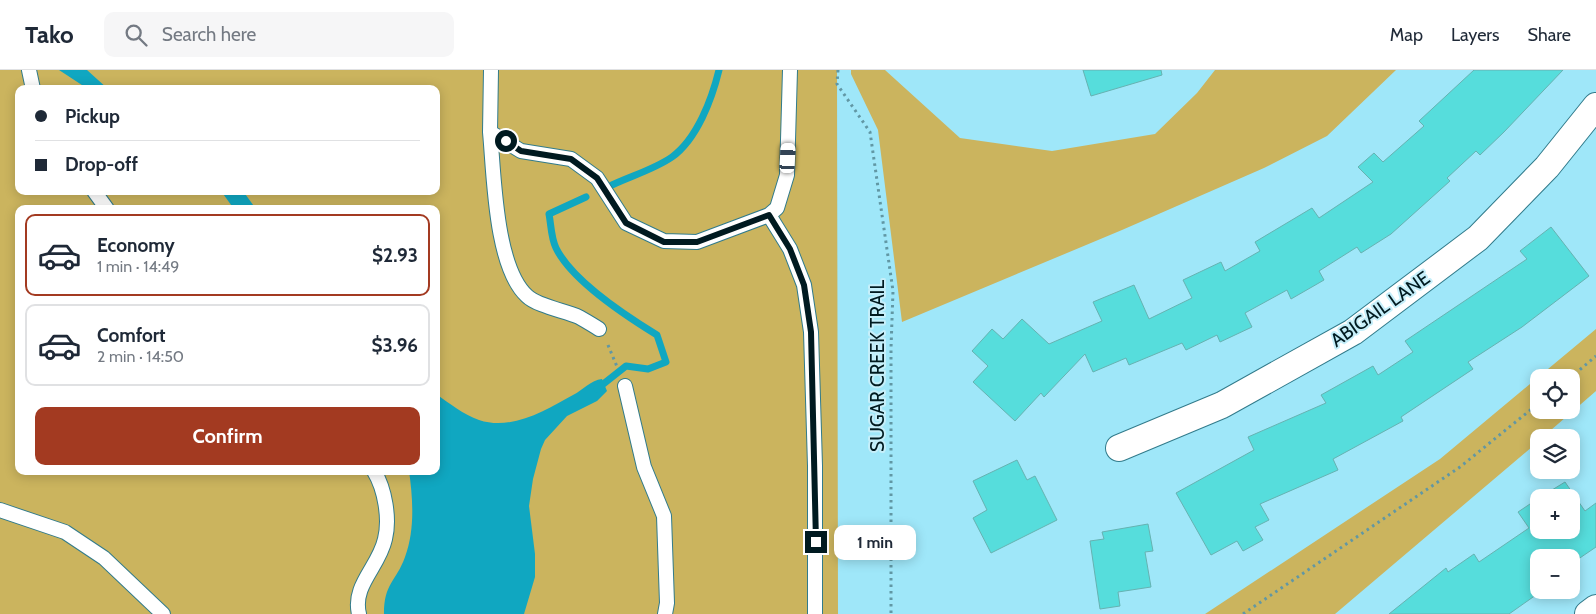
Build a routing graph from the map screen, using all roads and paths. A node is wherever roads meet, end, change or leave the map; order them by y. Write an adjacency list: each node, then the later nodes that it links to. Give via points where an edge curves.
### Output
1 (29, 70): 5 (lane)
2 (491, 70): 7 (lane)
3 (790, 70): 10 (lane, via 788,175 777,208)
4 (838, 70): 24 (path, SUGAR CREEK TRAIL, via 837,84 870,132 893,291)
5 (32, 85)
6 (1596, 106): 16 (street, ABIGAIL LANE, via 1546,167 1478,238 1353,332 1222,405)
7 (490, 132): 10 (lane, via 521,151 571,159 597,178 626,223 664,242 697,242); 11 (lane, via 501,230 514,280 528,298)
8 (97, 195): 9 (lane)
9 (105, 205)
10 (769, 215): 23 (lane, via 790,249 804,285 811,332)
11 (599, 328): 14 (path)
12 (1596, 356): 13 (path)
13 (1580, 370)
14 (625, 386): 22 (lane, via 644,467 664,516)
15 (1530, 410): 25 (path, via 1460,467)
16 (1119, 448)
17 (375, 475): 21 (lane, via 386,510 385,540 358,593)
18 (0, 510): 20 (lane, via 65,532 104,558)
19 (1596, 608): 26 (street)
20 (163, 614)
21 (359, 614)
22 (665, 614)
23 (815, 614)
24 (891, 614)
25 (1243, 614)
26 (1588, 614)

